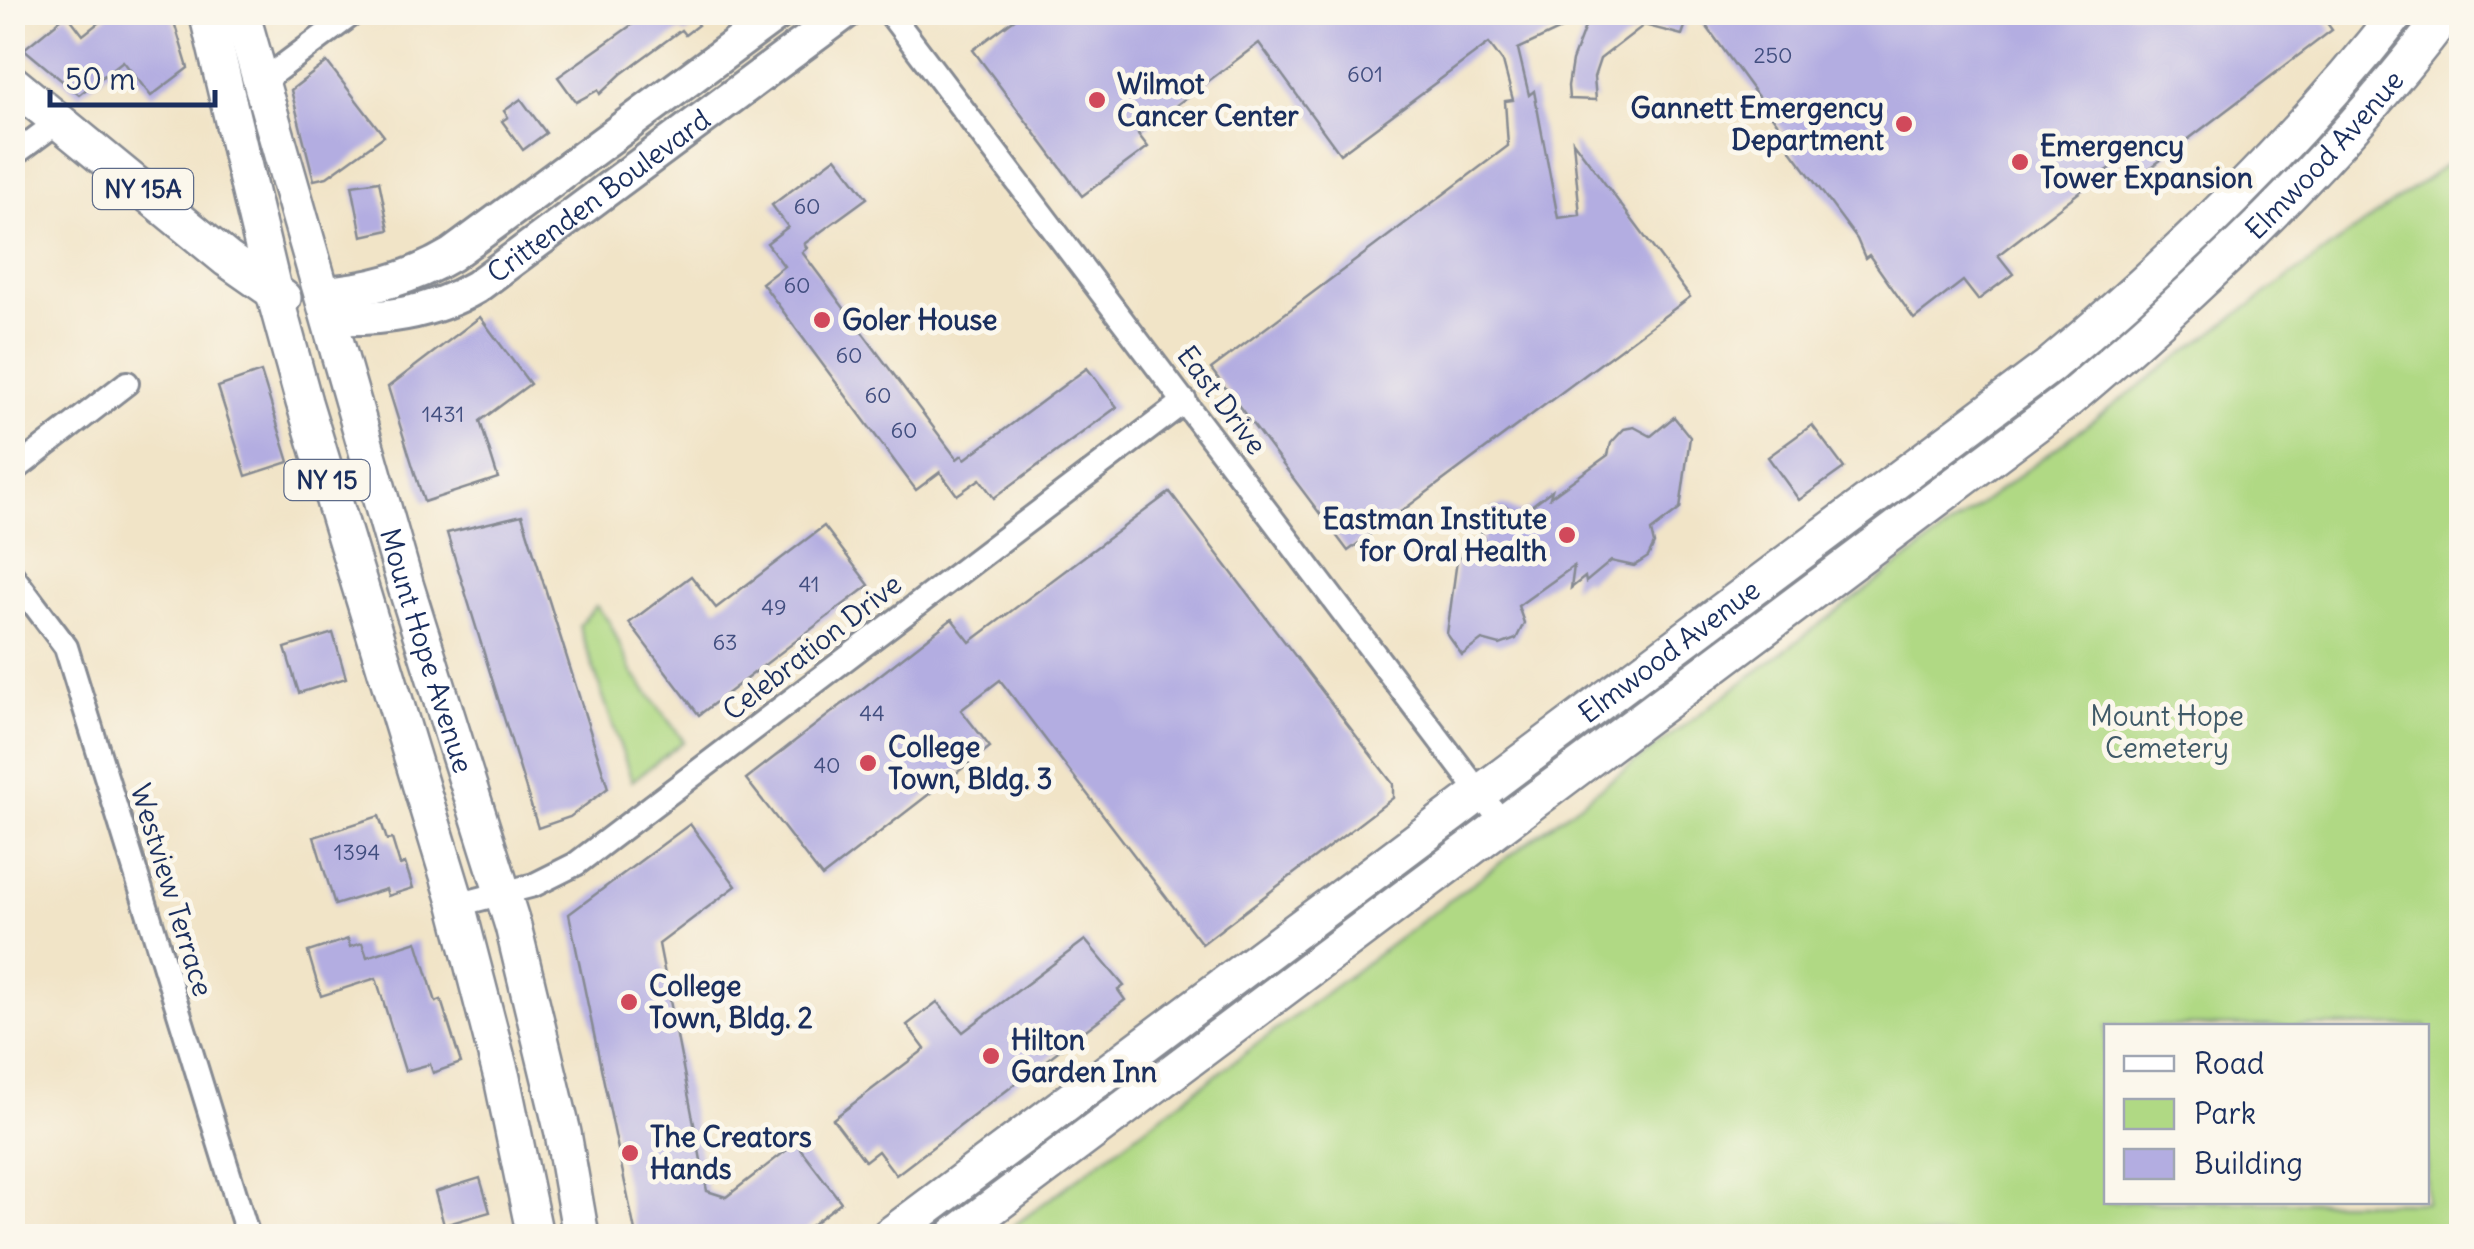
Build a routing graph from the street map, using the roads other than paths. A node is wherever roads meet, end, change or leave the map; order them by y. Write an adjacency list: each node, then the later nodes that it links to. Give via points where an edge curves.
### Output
1 (207, 12): 15 (main road, Mount Hope Avenue / NY 15)
2 (240, 12): 10 (main road, Mount Hope Avenue / NY 15)
3 (355, 12): 10 (street)
4 (780, 12): 12 (street, Crittenden Boulevard)
5 (846, 12): 14 (street, Crittenden Boulevard)
6 (889, 12): 18 (street, East Drive)
7 (2398, 12): 21 (main road, Elmwood Avenue, via 2281,149 2097,326)
8 (2447, 12): 22 (main road, Elmwood Avenue, via 2274,212 2111,364)
9 (12, 82): 11 (main road, NY 15A)
10 (260, 84): 16 (main road, Mount Hope Avenue / NY 15)
11 (58, 121): 13 (street); 15 (main road, NY 15A)
12 (614, 135): 14 (street); 16 (street, Crittenden Boulevard, via 430,267)
13 (12, 156)
14 (637, 167): 16 (street, Crittenden Boulevard, via 457,298 403,314)
15 (274, 293): 16 (main road); 24 (main road, Mount Hope Avenue / NY 15)
16 (326, 306): 23 (main road, Mount Hope Avenue / NY 15)
17 (128, 383): 19 (street)
18 (1185, 401): 21 (street, East Drive); 23 (street, Celebration Drive, via 613,838 576,864)
19 (12, 472)
20 (12, 575): 25 (street, Westview Terrace, via 66,647)
21 (1481, 794): 22 (street, East Drive); 28 (main road, Elmwood Avenue)
22 (1504, 825): 29 (main road, Elmwood Avenue)
23 (504, 893): 24 (street, Celebration Drive); 27 (main road, Mount Hope Avenue / NY 15, via 563,1132)
24 (457, 905): 26 (main road, Mount Hope Avenue / NY 15)
25 (248, 1236)
26 (535, 1236)
27 (581, 1236)
28 (889, 1236)
29 (954, 1236)

